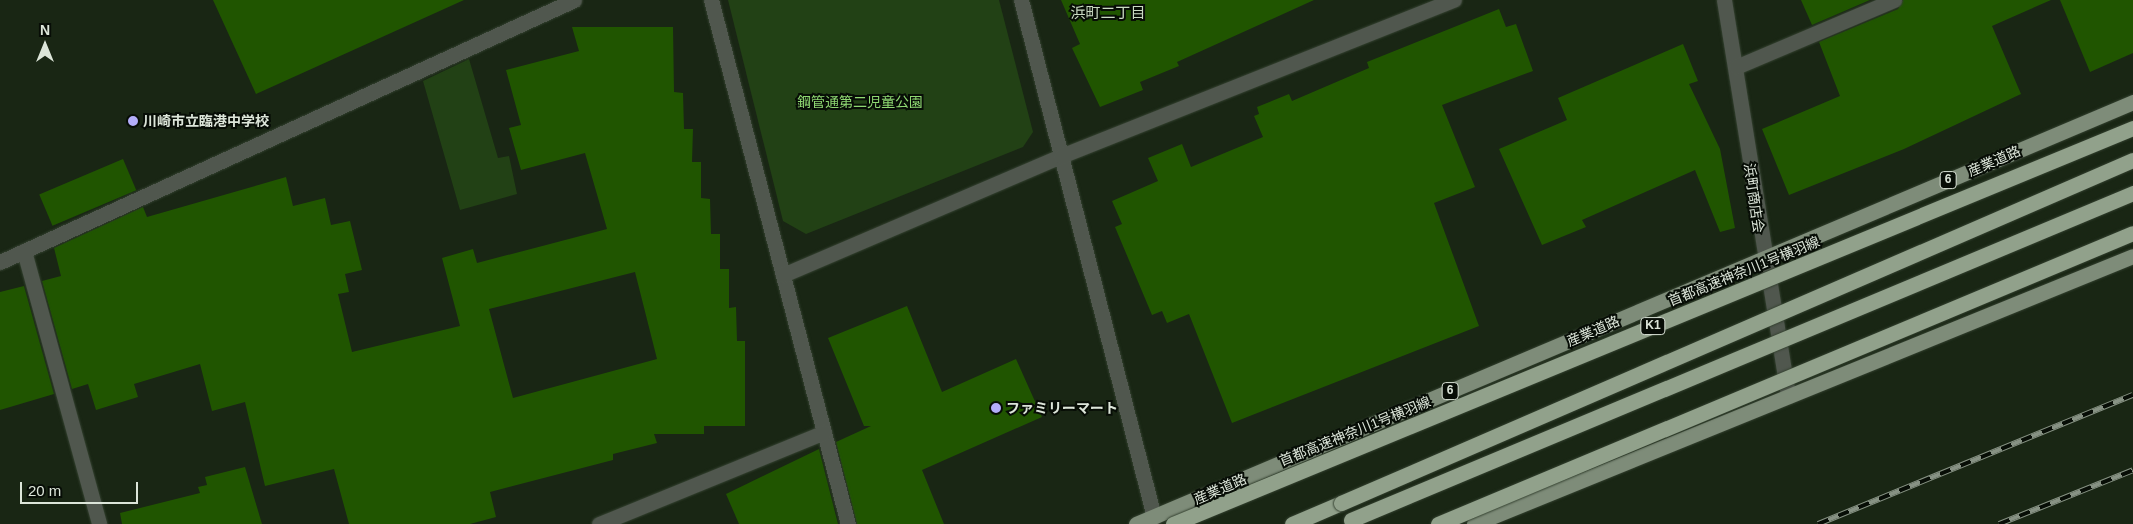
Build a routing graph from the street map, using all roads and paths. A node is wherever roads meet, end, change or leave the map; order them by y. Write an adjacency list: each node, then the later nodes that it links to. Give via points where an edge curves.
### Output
1 (574, 0): 14 (street)
2 (711, 0): 18 (street)
3 (1022, 0): 10 (street)
4 (1454, 0): 10 (street)
5 (1724, 0): 7 (street, 浜町商店会)
6 (1894, 0): 7 (street)
7 (1736, 67): 16 (street, 浜町商店会)
8 (2133, 102): 16 (main road, 産業道路 / 6)
9 (2133, 128): 27 (highway, 首都高速神奈川1号横羽線 / K1, bridge)
10 (1061, 156): 18 (street); 21 (street)
11 (2133, 160): 28 (highway, bridge)
12 (2133, 192): 22 (highway, bridge)
13 (2133, 233): 29 (highway, bridge)
14 (24, 251): 17 (street); 23 (street)
15 (2133, 256): 19 (main road)
16 (1763, 258): 19 (street, 浜町商店会); 21 (main road, 産業道路 / 6)
17 (0, 262)
18 (783, 275): 20 (street)
19 (1788, 396): 30 (main road)
20 (824, 432): 24 (street); 25 (street)
21 (1154, 517): 26 (main road, 産業道路 / 6)
22 (1346, 522)
23 (99, 524)
24 (599, 524)
25 (848, 524)
26 (1136, 524)
27 (1173, 524)
28 (1292, 524)
29 (1438, 524)
30 (1474, 524)

